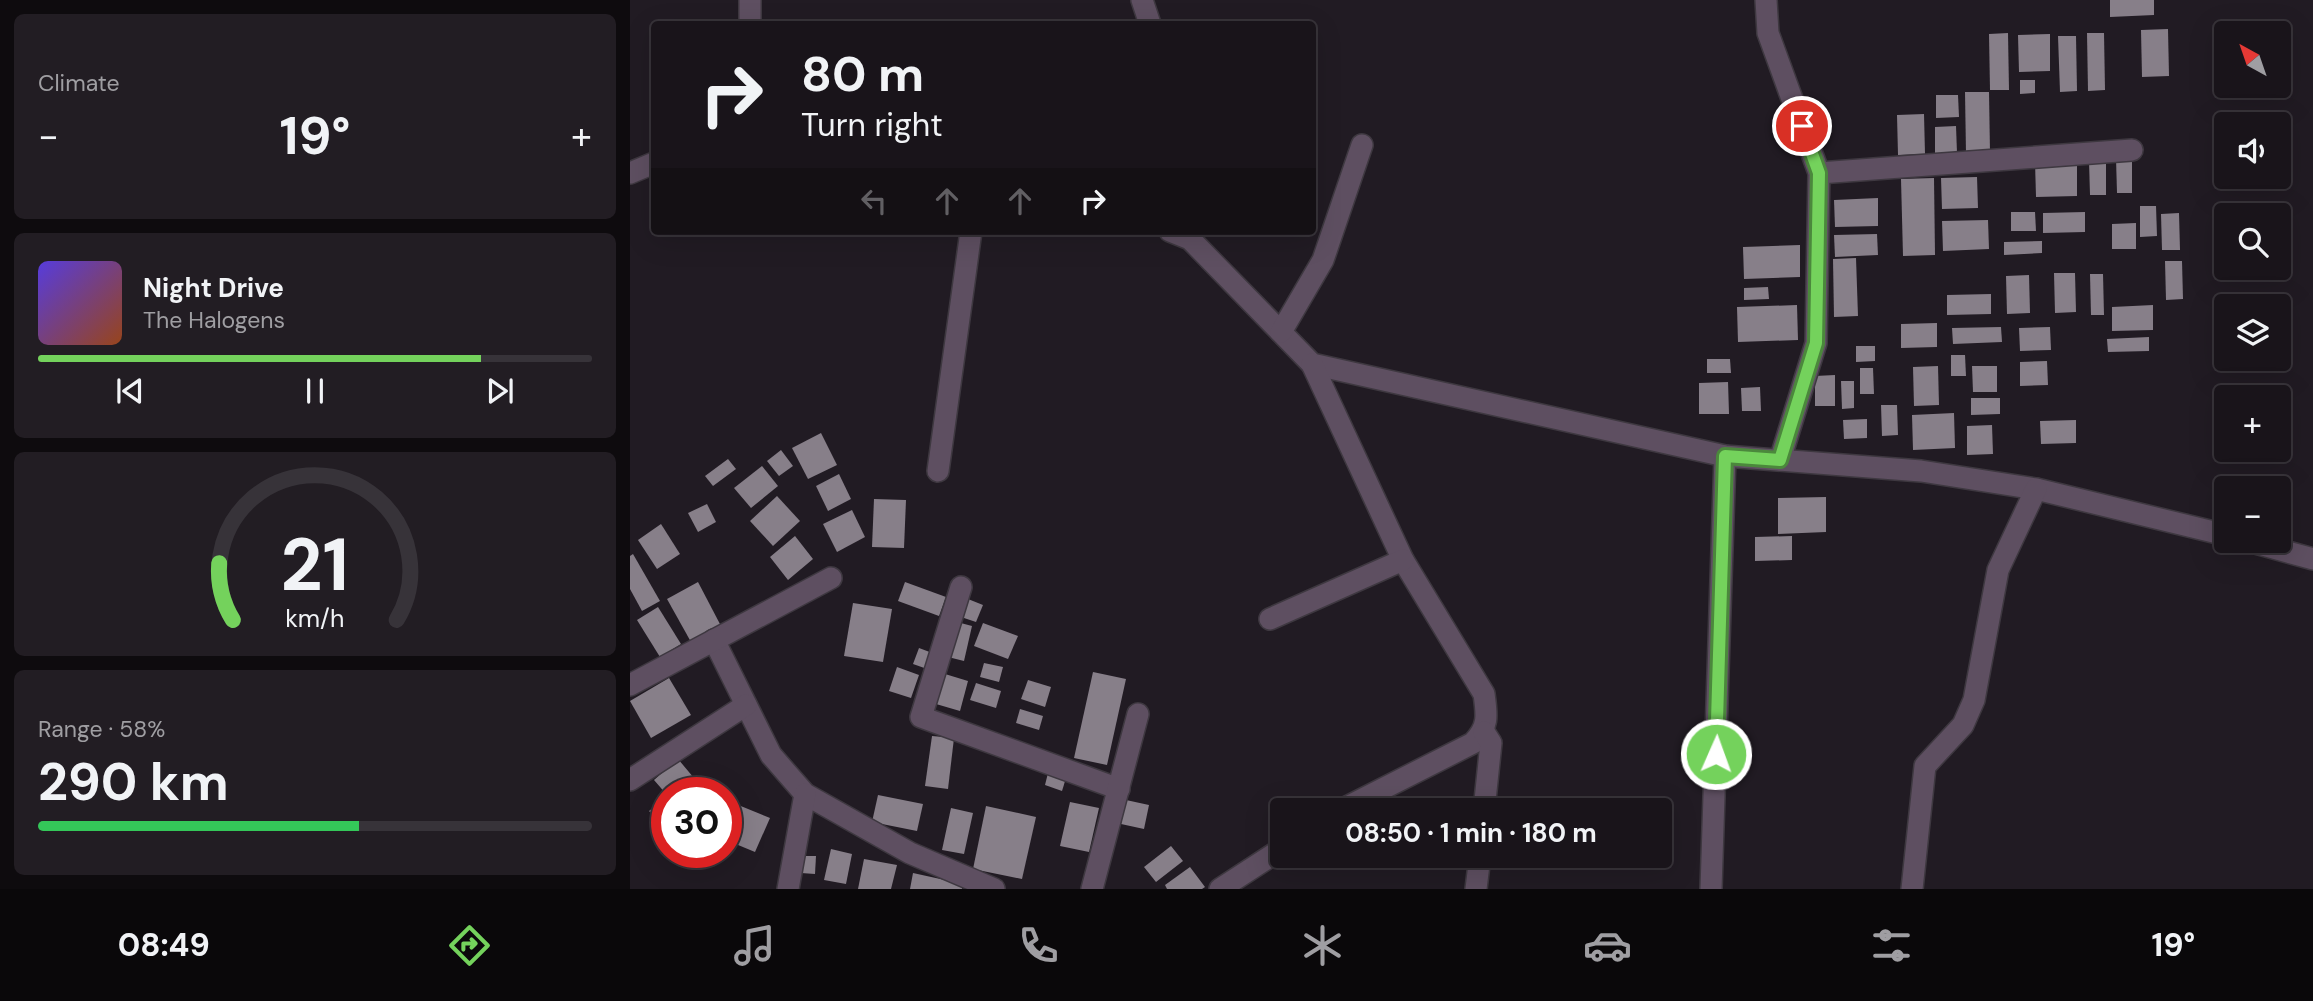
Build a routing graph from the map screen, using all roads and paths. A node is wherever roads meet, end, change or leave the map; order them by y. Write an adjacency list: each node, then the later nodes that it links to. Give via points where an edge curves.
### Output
1 (751, 0): 4 (street)
2 (1142, 0): 5 (street)
3 (1766, 0): 10 (street, via 1768,33)
4 (750, 21)
5 (1149, 21)
6 (1362, 145): 13 (street, via 1323,260)
7 (2132, 150): 10 (street)
8 (651, 164): 9 (street)
9 (630, 173)
10 (1819, 173): 16 (street, via 1816,343)
11 (970, 235): 17 (street)
12 (1190, 235): 13 (street)
13 (1281, 331): 14 (street)
14 (1312, 364): 15 (street); 22 (street)
15 (1725, 456): 16 (street); 43 (street)
16 (1780, 460): 18 (street, via 1921,471)
17 (939, 471)
18 (2036, 489): 19 (street); 44 (street, via 1998,570 1974,700 1964,725 1925,766)
19 (2214, 532)
20 (2291, 553): 21 (street)
21 (2313, 559)
22 (1404, 560): 25 (street); 30 (street, via 1484,694 1488,716)
23 (831, 578): 26 (street)
24 (961, 587): 32 (street, via 921,717)
25 (1270, 619)
26 (714, 640): 27 (street); 28 (street)
27 (630, 685)
28 (746, 705): 31 (street); 33 (street, via 771,755)
29 (1139, 714): 32 (street)
30 (1484, 732): 34 (street, via 1473,743); 35 (street, via 1491,743)
31 (630, 779)
32 (1119, 789): 40 (street)
33 (805, 794): 38 (street); 39 (street, via 910,853)
34 (1365, 798)
35 (1485, 798)
36 (1270, 856): 41 (street)
37 (1479, 868): 42 (street)
38 (789, 889)
39 (994, 889)
40 (1092, 889)
41 (1220, 889)
42 (1476, 889)
43 (1711, 889)
44 (1912, 889)

